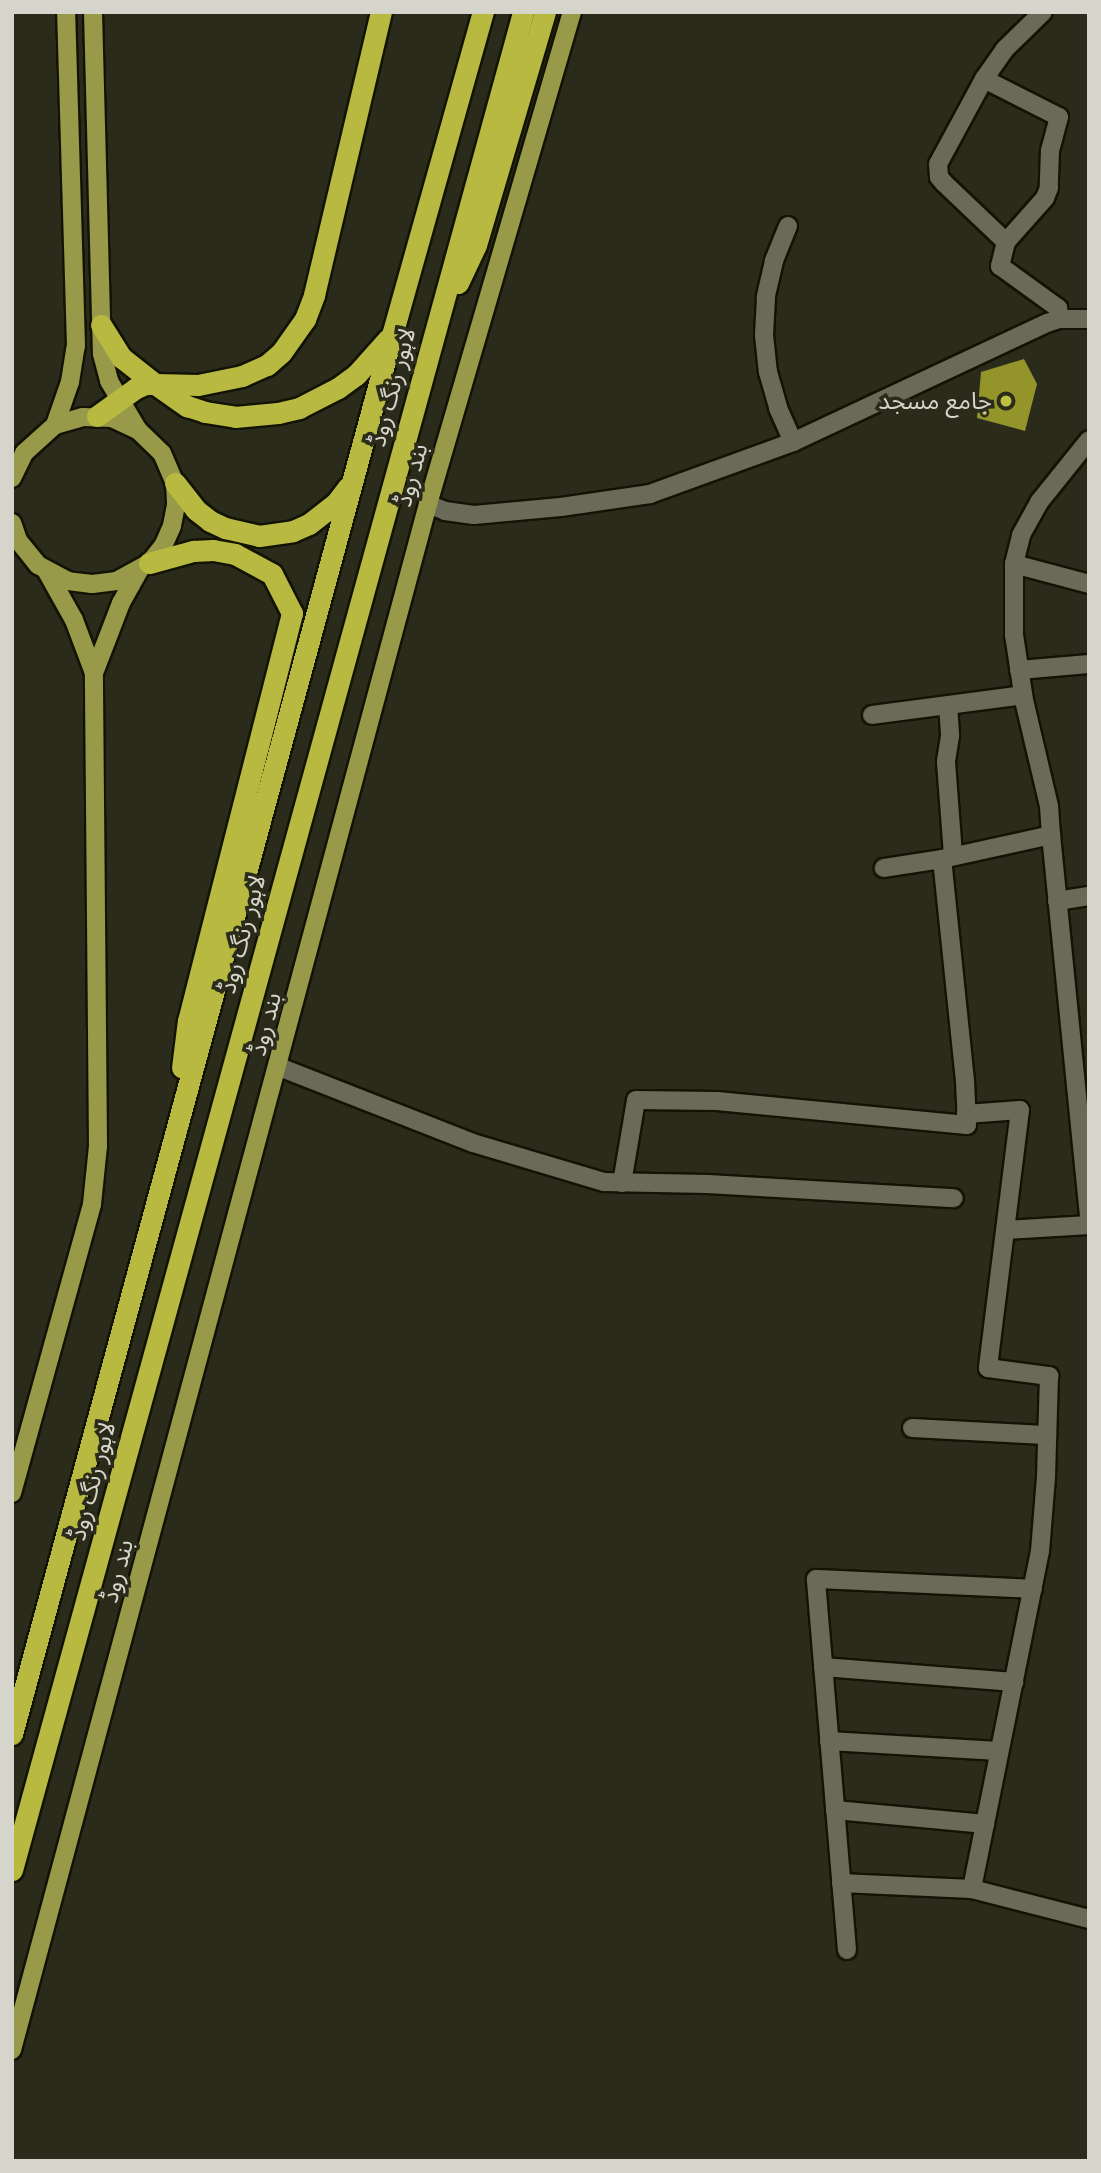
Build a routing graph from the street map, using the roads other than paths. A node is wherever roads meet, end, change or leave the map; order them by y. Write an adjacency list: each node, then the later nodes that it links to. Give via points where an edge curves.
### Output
1 (66, 12): 20 (main road, via 76,346)
2 (93, 12): 14 (main road)
3 (381, 12): 17 (highway, via 314,295 299,329 274,359 243,376 198,385)
4 (483, 12): 16 (highway, لاہور رنگ روڈ)
5 (523, 12): 15 (highway, لاہور رنگ روڈ)
6 (545, 12): 15 (highway, via 476,245)
7 (572, 12): 28 (main road, بند روڈ)
8 (1043, 12): 9 (street, via 1004,50)
9 (984, 79): 11 (street, via 943,152 939,177); 11 (street, via 1059,117 1045,198)
10 (788, 226): 23 (street, via 774,261 764,335 768,372)
11 (1006, 242): 13 (street, via 1000,265 1058,308)
12 (1089, 318): 13 (street)
13 (1059, 319): 23 (street)
14 (101, 325): 17 (highway, via 122,358); 18 (main road, via 105,368)
15 (433, 334): 67 (highway, لاہور رنگ روڈ)
16 (392, 335): 17 (highway, via 338,388 310,404 278,414 235,417 205,412 187,406); 25 (highway, لاہور رنگ روڈ)
17 (155, 384): 18 (highway, via 141,385)
18 (120, 400): 19 (highway); 21 (main road)
19 (97, 416): 20 (main road); 21 (main road)
20 (55, 425): 24 (main road)
21 (138, 430): 27 (main road, via 162,453)
22 (1089, 440): 32 (street, via 1040,501 1021,535)
23 (793, 442): 28 (street, via 650,494 474,514)
24 (18, 456): 26 (main road)
25 (355, 474): 27 (highway, via 324,515 293,531 268,536 242,534 210,521); 50 (highway, لاہور رنگ روڈ)
26 (12, 478)
27 (175, 483): 33 (main road, via 172,526 163,546)
28 (428, 504): 47 (main road, بند روڈ)
29 (12, 523): 31 (main road)
30 (12, 551): 31 (main road)
31 (32, 558): 34 (main road)
32 (1014, 564): 35 (street); 37 (street)
33 (144, 566): 34 (main road, via 117,581 92,584 68,581); 38 (main road, via 121,603); 50 (highway, via 193,551 235,554 272,573 292,613 188,1020)
34 (46, 570): 38 (main road, via 74,620)
35 (1089, 584)
36 (1089, 664): 37 (street)
37 (1019, 670): 39 (street)
38 (94, 673): 58 (main road, via 98,1146 92,1204)
39 (1023, 695): 40 (street); 42 (street, via 1049,806)
40 (948, 705): 41 (street); 43 (street)
41 (872, 715)
42 (1051, 835): 43 (street); 46 (street)
43 (947, 858): 44 (street); 48 (street)
44 (884, 868)
45 (1089, 896): 46 (street)
46 (1057, 901): 49 (street)
47 (279, 1067): 51 (street, via 473,1143 567,1173); 72 (main road, بند روڈ)
48 (966, 1114): 51 (street, via 967,1125 717,1101 636,1100); 55 (street, via 1020,1110)
49 (1084, 1136): 53 (street)
50 (172, 1147): 62 (highway, لاہور رنگ روڈ)
51 (622, 1183): 52 (street)
52 (954, 1198)
53 (1089, 1217)
54 (1089, 1225): 55 (street)
55 (1006, 1230): 57 (street, via 988,1368 1049,1376)
56 (912, 1428): 57 (street)
57 (1045, 1435): 59 (street, via 1046,1477)
58 (12, 1493)
59 (1033, 1589): 60 (street, via 816,1579); 61 (street)
60 (823, 1667): 61 (street); 63 (street)
61 (1014, 1682): 64 (street)
62 (12, 1734)
63 (829, 1741): 64 (street); 65 (street)
64 (999, 1751): 66 (street)
65 (835, 1810): 66 (street); 68 (street)
66 (985, 1824): 69 (street)
67 (12, 1870)
68 (841, 1883): 69 (street); 71 (street)
69 (972, 1889): 70 (street)
70 (1089, 1919)
71 (847, 1950)
72 (12, 2050)

